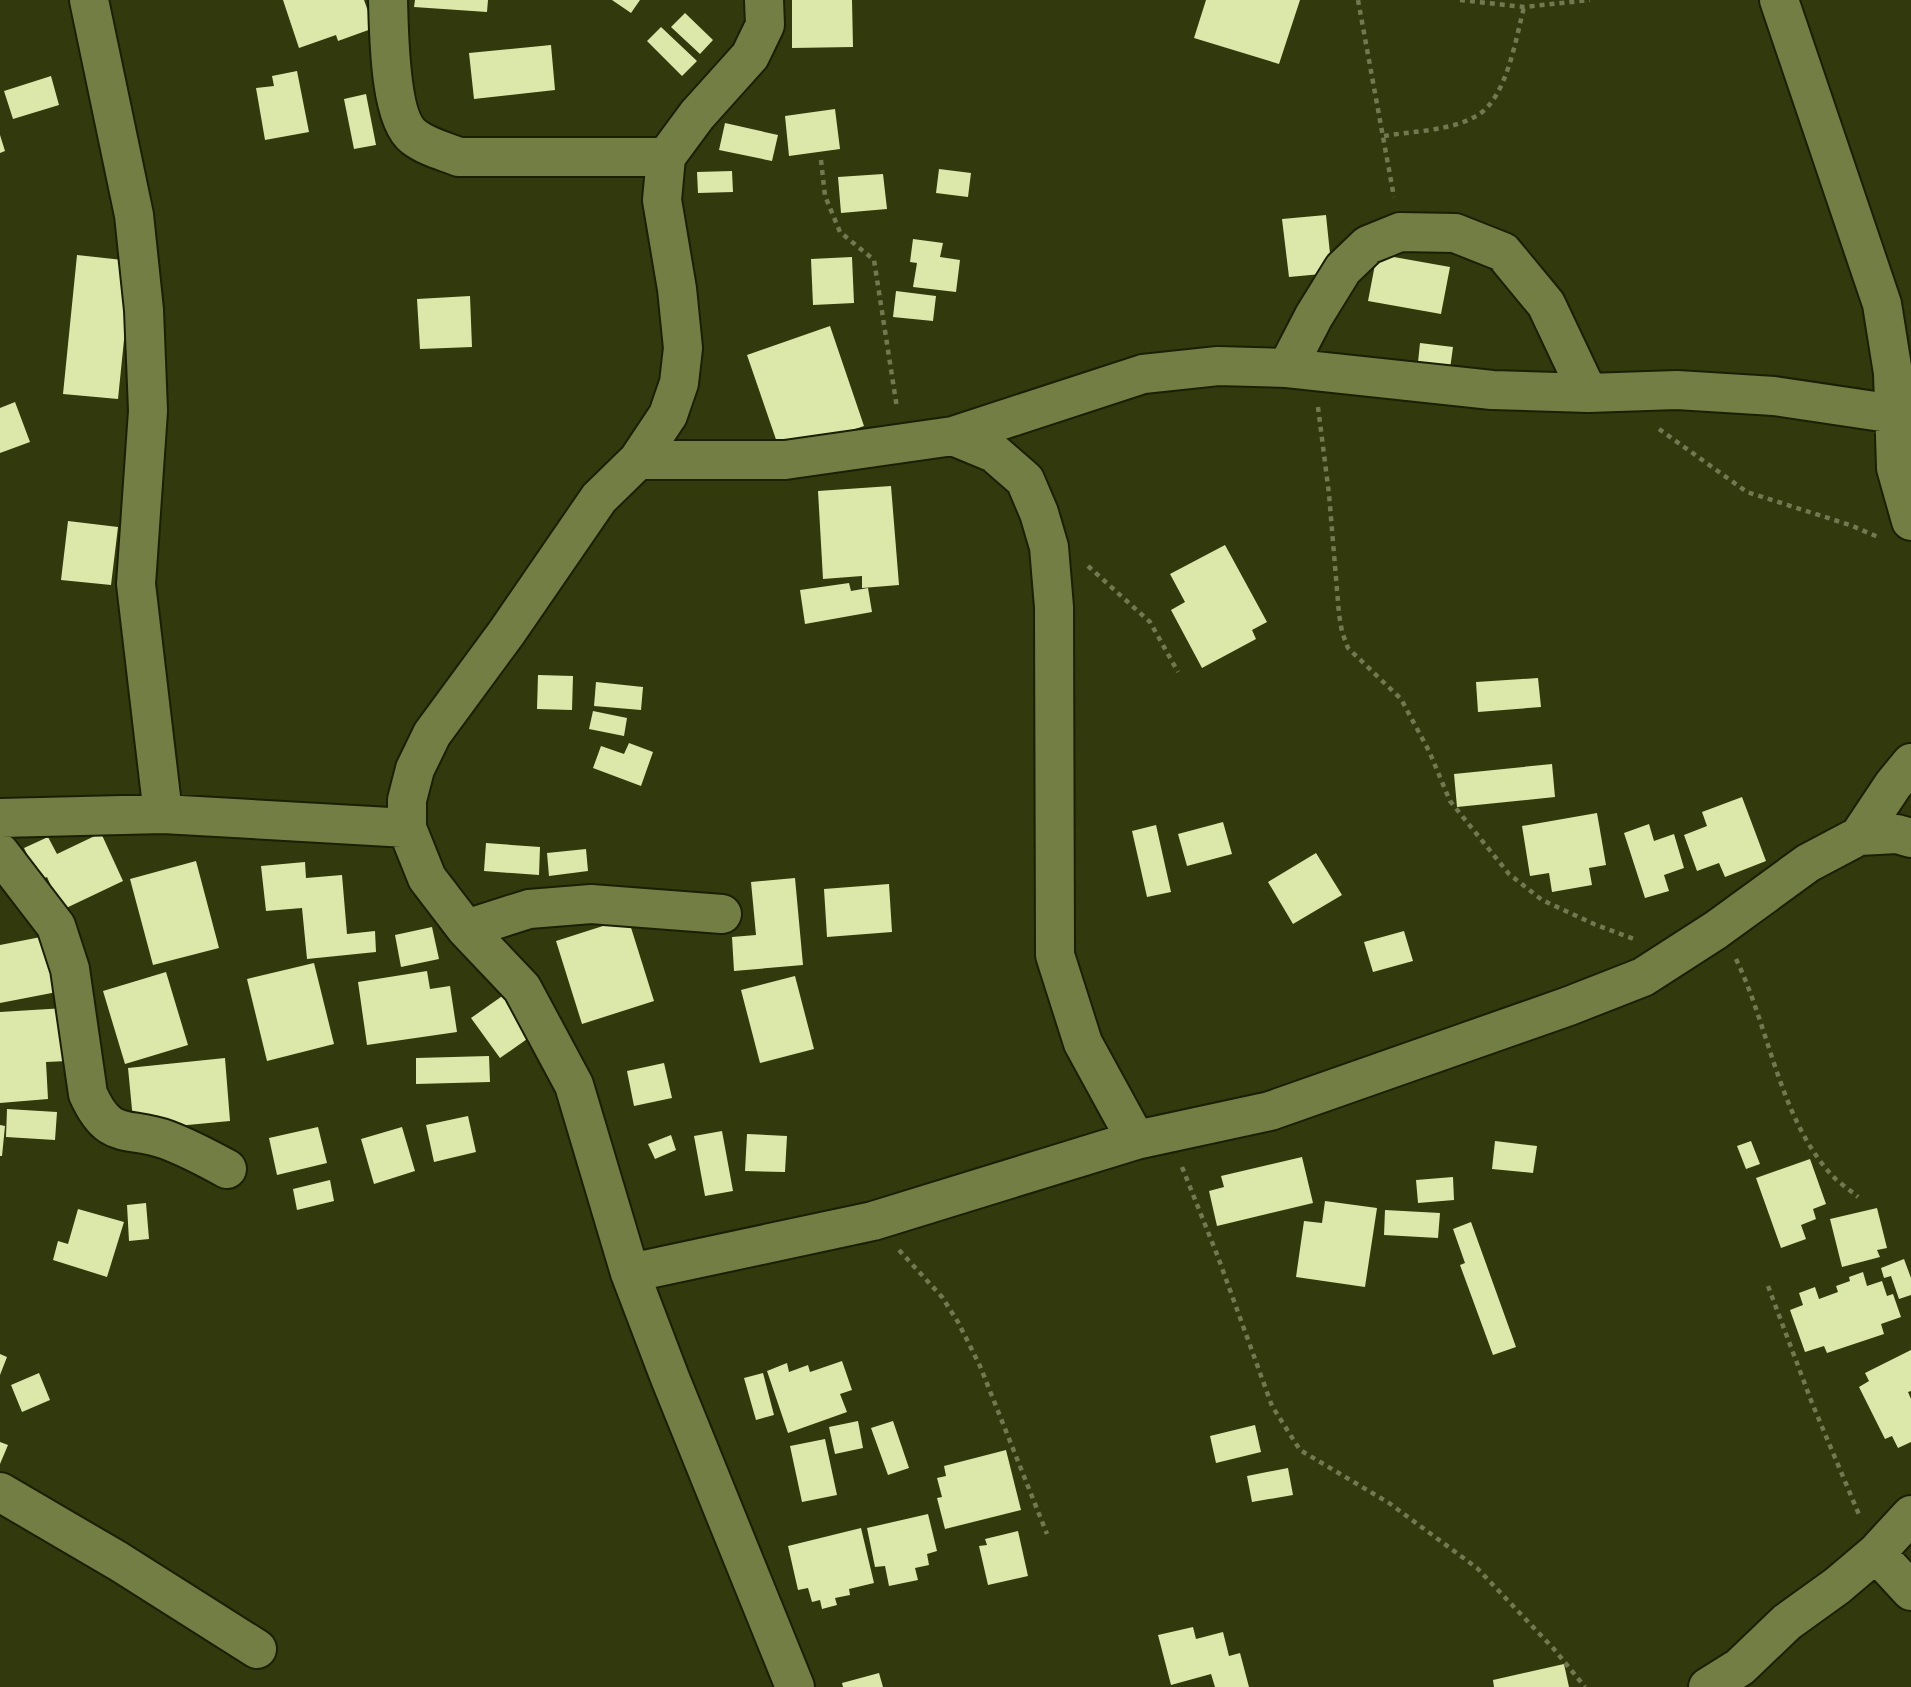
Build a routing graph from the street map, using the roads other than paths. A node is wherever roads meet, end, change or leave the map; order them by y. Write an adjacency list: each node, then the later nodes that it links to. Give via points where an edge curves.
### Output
1 (89, 0): 13 (street, via 134,215 144,310 148,411 136,584)
2 (388, 0): 5 (street, via 390,59 399,113 411,136 459,156)
3 (764, 0): 5 (street, via 765,25 750,56 696,114)
4 (1779, 0): 8 (street, via 1882,304)
5 (666, 157): 10 (street, via 662,200 683,348 679,383 668,415)
6 (1300, 370): 7 (street, via 1492,390); 7 (street, via 1314,316 1343,269 1368,245 1400,232 1455,233 1503,252 1546,304); 9 (street, via 1218,366 1143,374)
7 (1599, 393): 8 (street, via 1677,390 1774,396)
8 (1895, 414): 11 (street)
9 (953, 436): 10 (street, via 785,460); 21 (street, via 994,453 1025,480 1049,547 1054,607 1055,955 1083,1043)
10 (638, 460): 15 (street, via 599,498 432,734 415,769 407,800)
11 (1899, 531)
12 (1911, 763): 16 (street)
13 (163, 814): 14 (street); 15 (street)
14 (0, 818)
15 (407, 828): 20 (street, via 427,878)
16 (1859, 836): 17 (street); 21 (street, via 1808,863 1643,977 1270,1111)
17 (1911, 838)
18 (0, 853): 22 (street, via 56,926 71,969 88,1094 96,1111 110,1127 164,1139)
19 (722, 914): 20 (street, via 592,904 529,909)
20 (466, 929): 23 (street, via 522,988 574,1085)
21 (1151, 1136): 23 (street, via 873,1220)
22 (227, 1168)
23 (630, 1273): 30 (street)
24 (0, 1492): 28 (street)
25 (1911, 1515): 26 (street)
26 (1875, 1553): 27 (street); 29 (street, via 1787,1622)
27 (1911, 1591)
28 (257, 1649)
29 (1751, 1677): 31 (street)
30 (795, 1687)
31 (1708, 1687)

